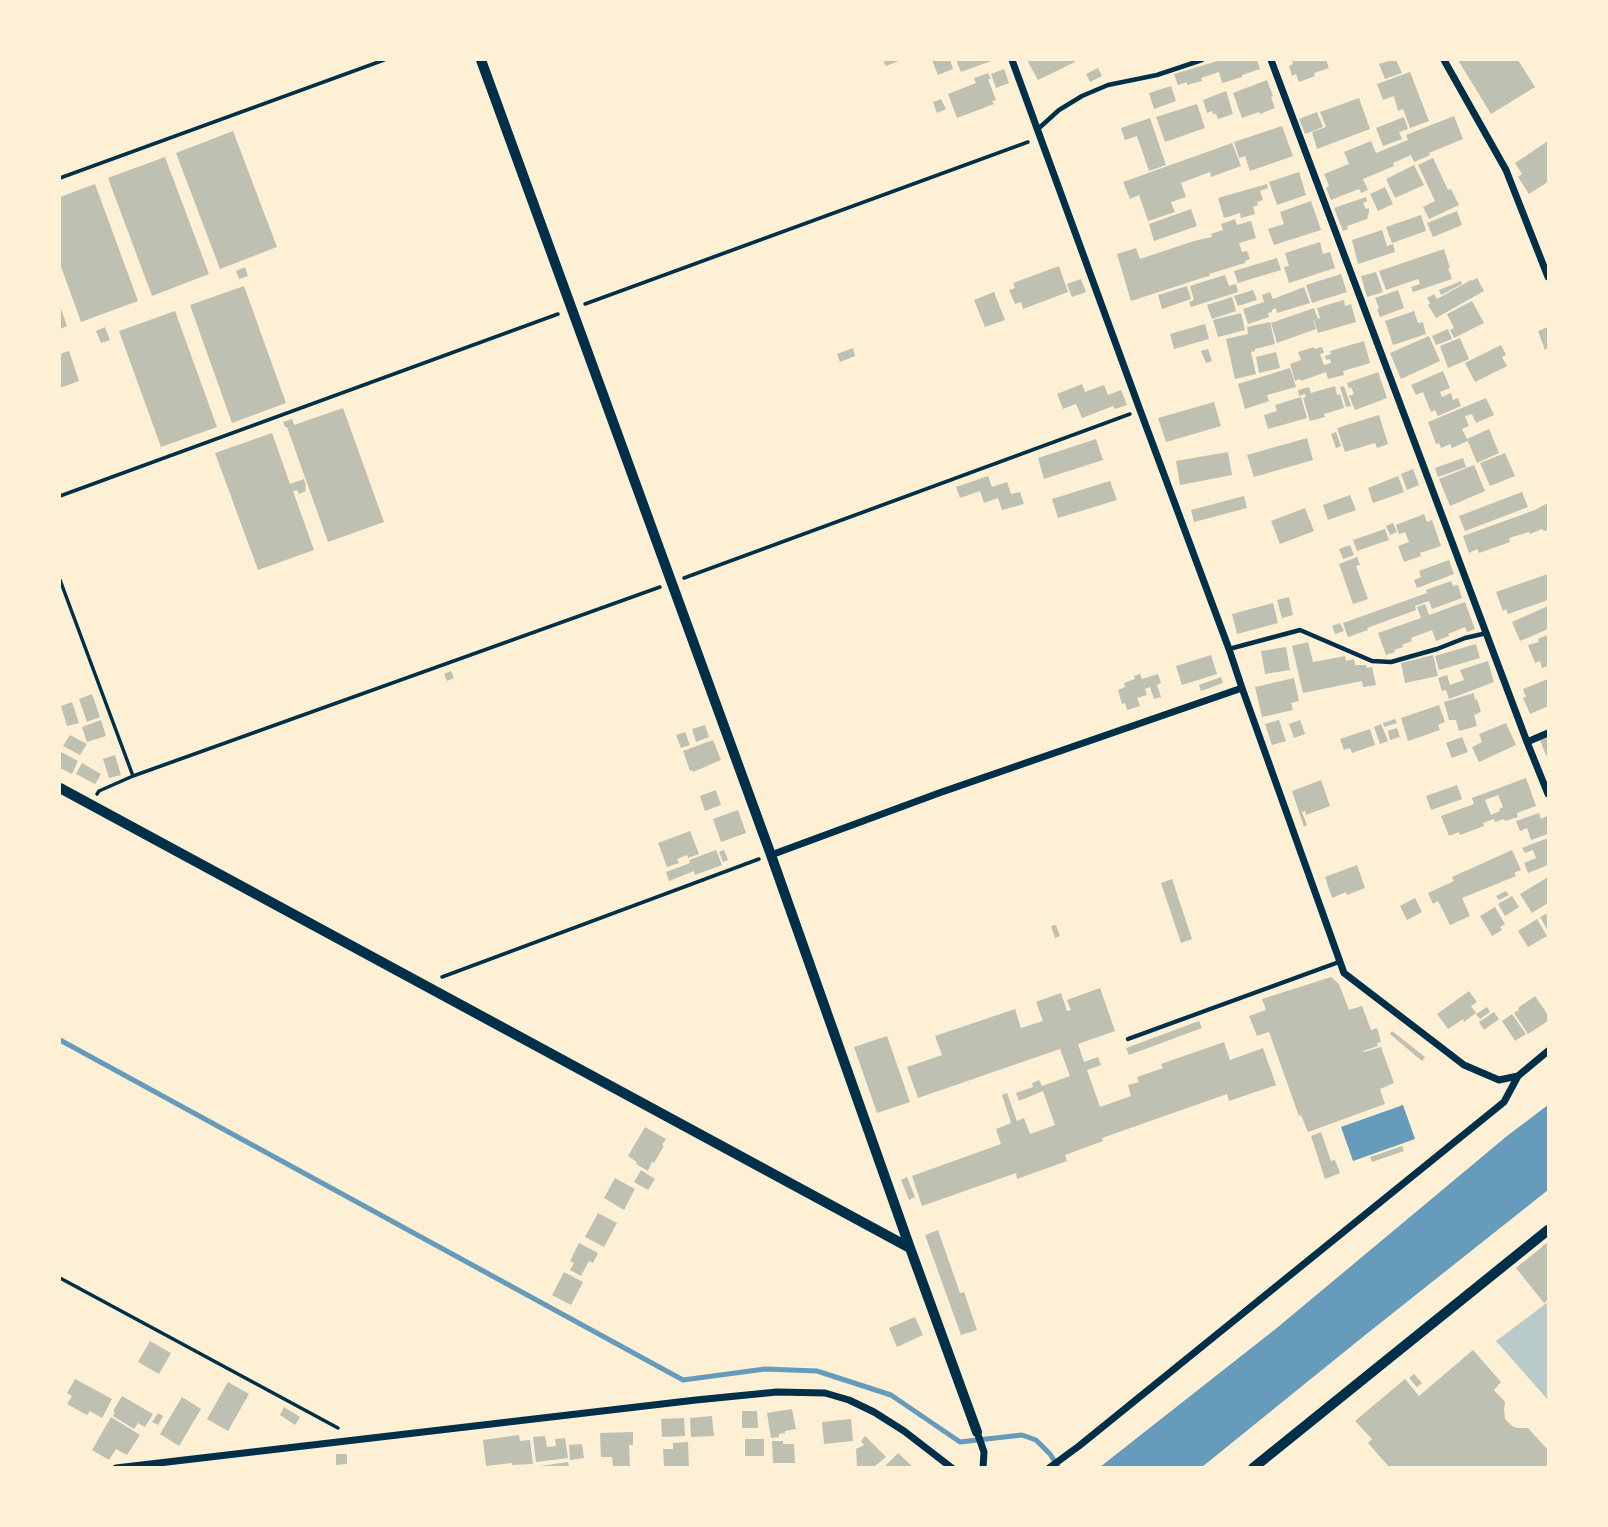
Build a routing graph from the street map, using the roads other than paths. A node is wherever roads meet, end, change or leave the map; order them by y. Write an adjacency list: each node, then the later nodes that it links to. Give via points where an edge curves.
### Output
1 (481, 60): 15 (street)
2 (1012, 60): 6 (street)
3 (1202, 60): 6 (lane, via 1082,96 1059,110)
4 (1271, 60): 8 (street)
5 (1444, 60): 7 (street, via 1506,170)
6 (1038, 133): 9 (street)
7 (1549, 277)
8 (1487, 633): 9 (lane, via 1391,662 1372,661 1300,630); 12 (street)
9 (1229, 649): 10 (street)
10 (1242, 688): 15 (street); 16 (street)
11 (1549, 733): 12 (street)
12 (1527, 742): 14 (street)
13 (60, 788): 21 (street)
14 (1549, 794)
15 (771, 855): 21 (street)
16 (1339, 962): 17 (lane); 19 (street, via 1344,973 1464,1065 1499,1080)
17 (1128, 1039)
18 (1549, 1051): 19 (street)
19 (1518, 1076): 26 (street, via 1504,1102)
20 (1549, 1230): 27 (street)
21 (910, 1248): 22 (street)
22 (977, 1432): 25 (street)
23 (116, 1468): 24 (street, via 777,1392 825,1393 849,1400 904,1431)
24 (952, 1468)
25 (983, 1468)
26 (1049, 1468)
27 (1253, 1468)

